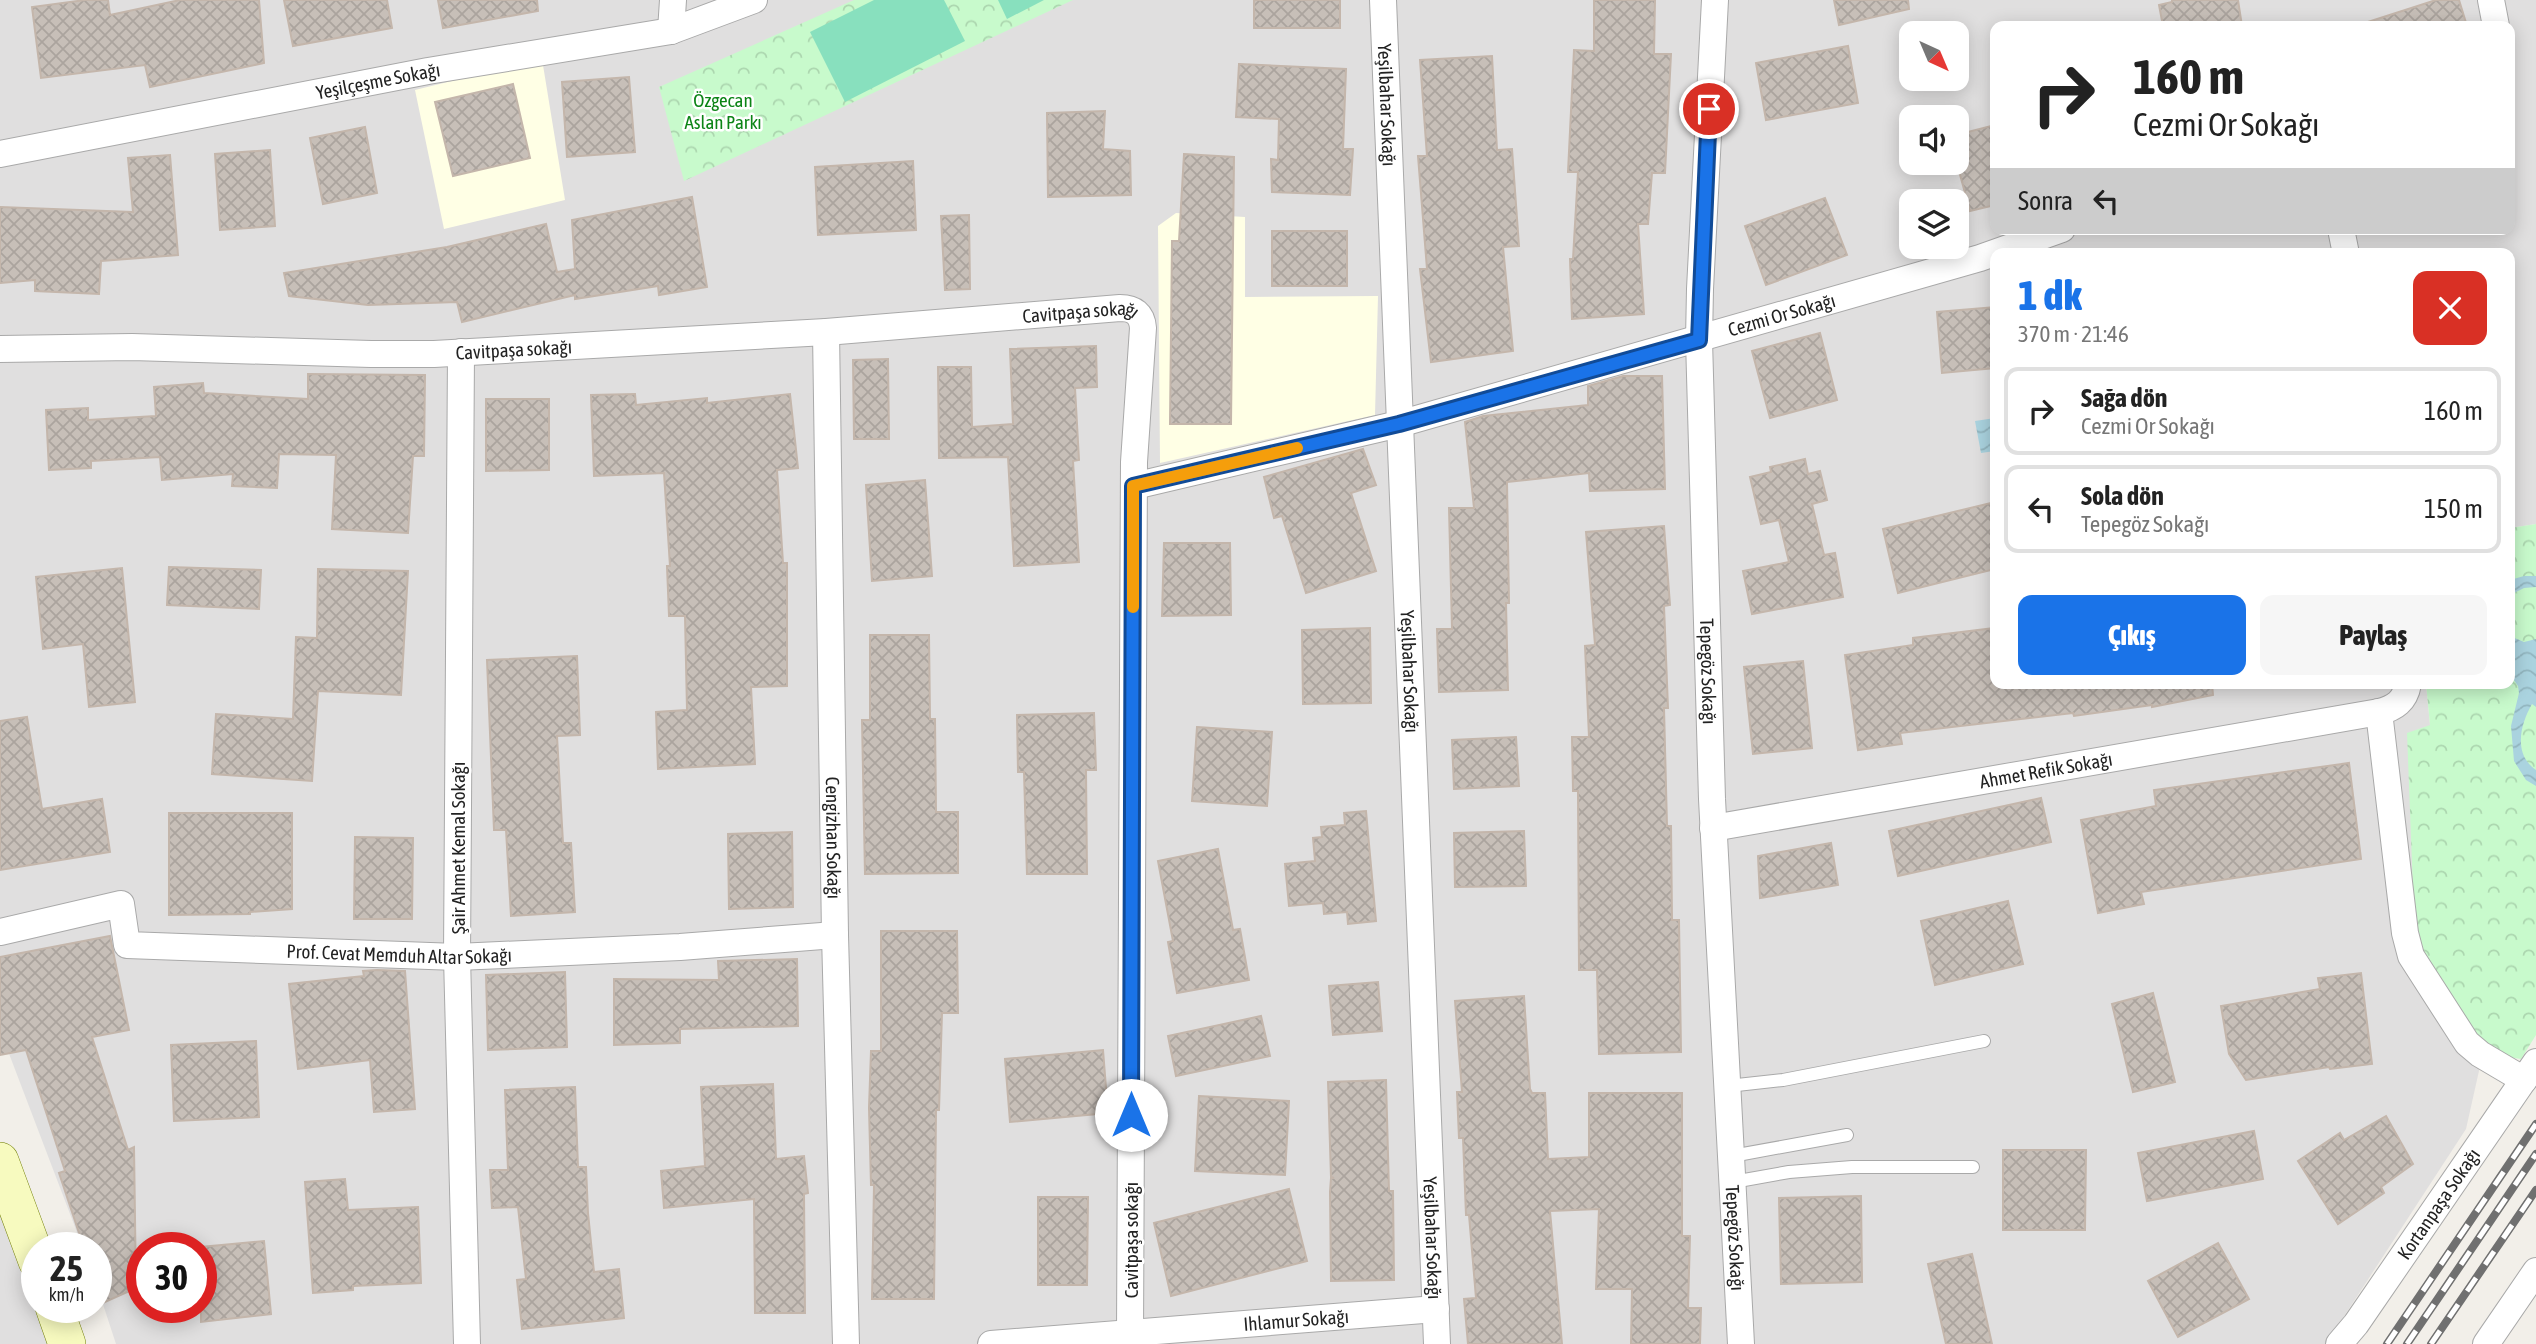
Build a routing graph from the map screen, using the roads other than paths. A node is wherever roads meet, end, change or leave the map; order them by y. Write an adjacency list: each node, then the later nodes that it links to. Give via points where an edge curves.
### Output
1 (673, 0): 7 (street)
2 (754, 0): 7 (street, Yeşilçeşme Sokağı)
3 (1383, 0): 16 (street, Yeşilbahar Sokağı)
4 (1715, 0): 13 (street, Tepegöz Sokağı)
5 (2491, 0): 6 (street)
6 (2495, 21)
7 (671, 31): 8 (street, Yeşilçeşme Sokağı, via 428,71)
8 (0, 154)
9 (2045, 235): 10 (street, Cezmi Or Sokağı)
10 (2008, 248)
11 (1990, 254): 13 (street, Cezmi Or Sokağı)
12 (826, 332): 15 (street, Cavitpaşa sokağı); 17 (street, Cavitpaşa sokağı, via 1132,310 1143,326); 22 (street, Cengizhan Sokağı)
13 (1699, 340): 16 (street, Cezmi Or Sokağı); 20 (street, Tepegöz Sokağı)
14 (0, 349): 15 (street, Cavitpaşa sokağı)
15 (461, 352): 23 (street, Şair Ahmet Kemal Sokağı)
16 (1399, 424): 17 (street, Cezmi Or Sokağı); 34 (street, Yeşilbahar Sokağı)
17 (1133, 486): 36 (street, Cavitpaşa sokağı)
18 (2407, 689): 19 (street, Ahmet Refik Sokağı, via 2397,705)
19 (2379, 712): 20 (street, Ahmet Refik Sokağı); 25 (street, via 2409,952 2467,1043 2480,1054)
20 (1713, 828): 26 (street, Tepegöz Sokağı)
21 (0, 932): 23 (street, Prof. Cevat Memduh Altar Sokağı, via 121,904 127,945)
22 (835, 935): 23 (street, Prof. Cevat Memduh Altar Sokağı); 39 (street, Cengizhan Sokağı)
23 (457, 957): 38 (street, Şair Ahmet Kemal Sokağı)
24 (1984, 1041): 26 (lane, via 1783,1080)
25 (2530, 1071): 43 (street, Kortanpaşa Sokağı)
26 (1728, 1086): 28 (street, Tepegöz Sokağı)
27 (1847, 1135): 28 (lane)
28 (1732, 1156): 31 (street, Tepegöz Sokağı)
29 (0, 1161): 32 (main road)
30 (1973, 1167): 31 (lane, via 1852,1167)
31 (1733, 1182): 42 (street, Tepegöz Sokağı)
32 (26, 1232)
33 (2536, 1271): 44 (street)
34 (1436, 1308): 36 (street, Ihlamur Sokağı); 41 (street, Yeşilbahar Sokağı)
35 (60, 1323): 37 (main road)
36 (1130, 1335): 40 (street, Ihlamur Sokağı)
37 (67, 1344)
38 (467, 1344)
39 (846, 1344)
40 (991, 1344)
41 (1437, 1344)
42 (1741, 1344)
43 (2339, 1344)
44 (2486, 1344)

